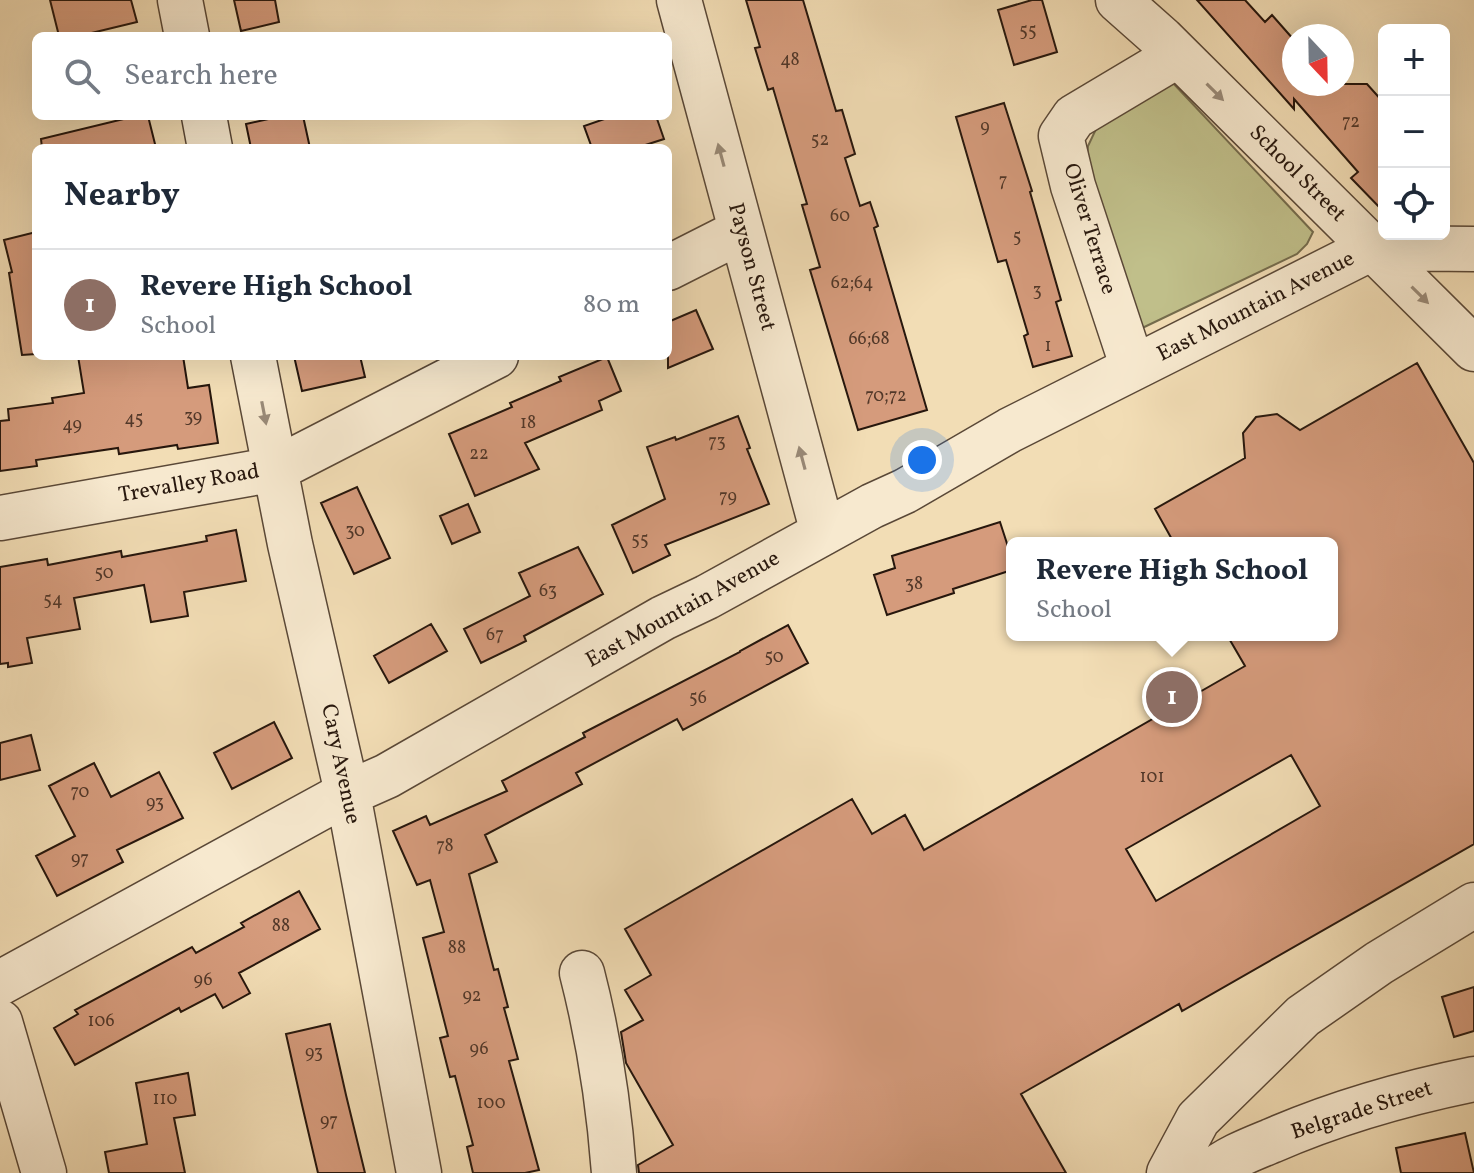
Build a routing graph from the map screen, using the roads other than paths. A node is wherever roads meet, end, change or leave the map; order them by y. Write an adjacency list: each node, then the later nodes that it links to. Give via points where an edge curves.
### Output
1 (180, 0): 4 (street)
2 (679, 0): 8 (street, Payson Street, one-way to 2)
3 (1118, 0): 5 (street, School Street)
4 (186, 32)
5 (1178, 55): 9 (street, School Street, one-way to 9); 15 (street, Oliver Terrace, via 1074,117 1061,136)
6 (205, 120): 7 (street)
7 (209, 144)
8 (741, 231): 11 (street); 18 (street, Payson Street, one-way to 8)
9 (1372, 248): 10 (street); 12 (street, School Street, one-way to 12); 15 (street, East Mountain Avenue)
10 (1474, 249)
11 (672, 266)
12 (1473, 349)
13 (254, 360): 16 (street, Cary Avenue, one-way to 16)
14 (488, 360): 16 (street, Trevalley Road)
15 (1133, 368): 18 (street, East Mountain Avenue)
16 (276, 469): 17 (street, Trevalley Road); 19 (street, Cary Avenue)
17 (0, 518)
18 (823, 533): 19 (street, East Mountain Avenue)
19 (347, 794): 22 (street, East Mountain Avenue); 26 (street, Cary Avenue)
20 (1474, 905): 28 (street, via 1303,1016 1198,1119)
21 (582, 973): 27 (street, via 596,1030)
22 (0, 983)
23 (0, 1022): 25 (street)
24 (1474, 1079): 29 (street, Belgrade Street, via 1309,1125 1232,1157)
25 (44, 1173)
26 (419, 1173)
27 (614, 1173)
28 (1169, 1173)
29 (1210, 1173)

